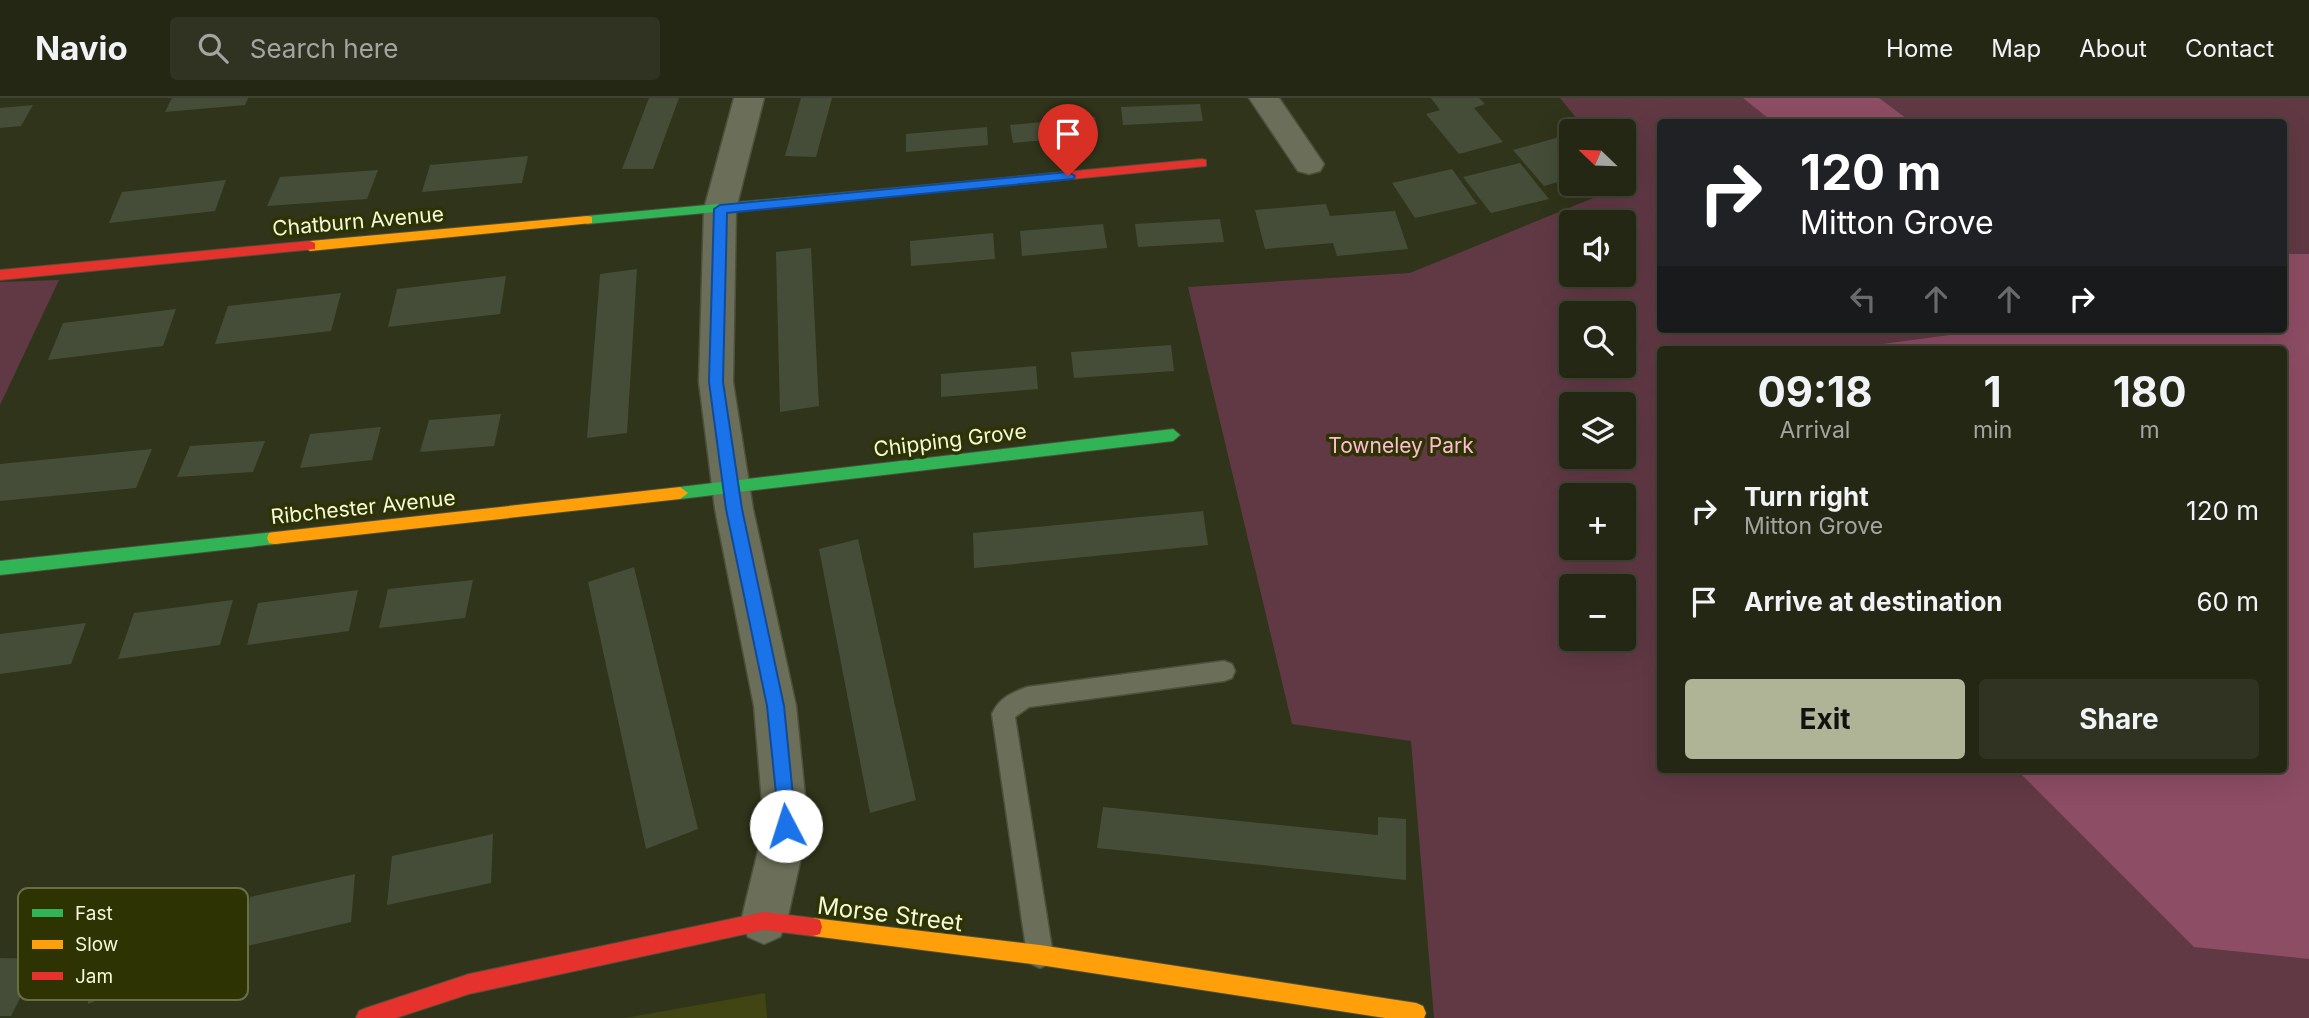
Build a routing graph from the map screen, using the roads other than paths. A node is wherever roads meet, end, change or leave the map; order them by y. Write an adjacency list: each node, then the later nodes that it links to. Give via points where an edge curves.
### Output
1 (749, 98): 5 (street)
2 (1264, 98): 4 (street)
3 (1202, 163): 5 (street, Chatburn Avenue)
4 (1309, 164)
5 (720, 209): 6 (street, Chatburn Avenue); 8 (street, via 716,382)
6 (0, 275)
7 (1173, 435): 8 (street, Chipping Grove)
8 (732, 487): 9 (street, Ribchester Avenue); 11 (street, via 775,706 786,826)
9 (0, 568)
10 (1224, 671): 12 (lane, via 1027,697 1013,702 1003,714)
11 (764, 920): 12 (street, Morse Street); 13 (street, Morse Street, via 469,984)
12 (1040, 956): 14 (street, Morse Street)
13 (419, 1009): 15 (street, Morse Street)
14 (1416, 1013)
15 (366, 1018)

